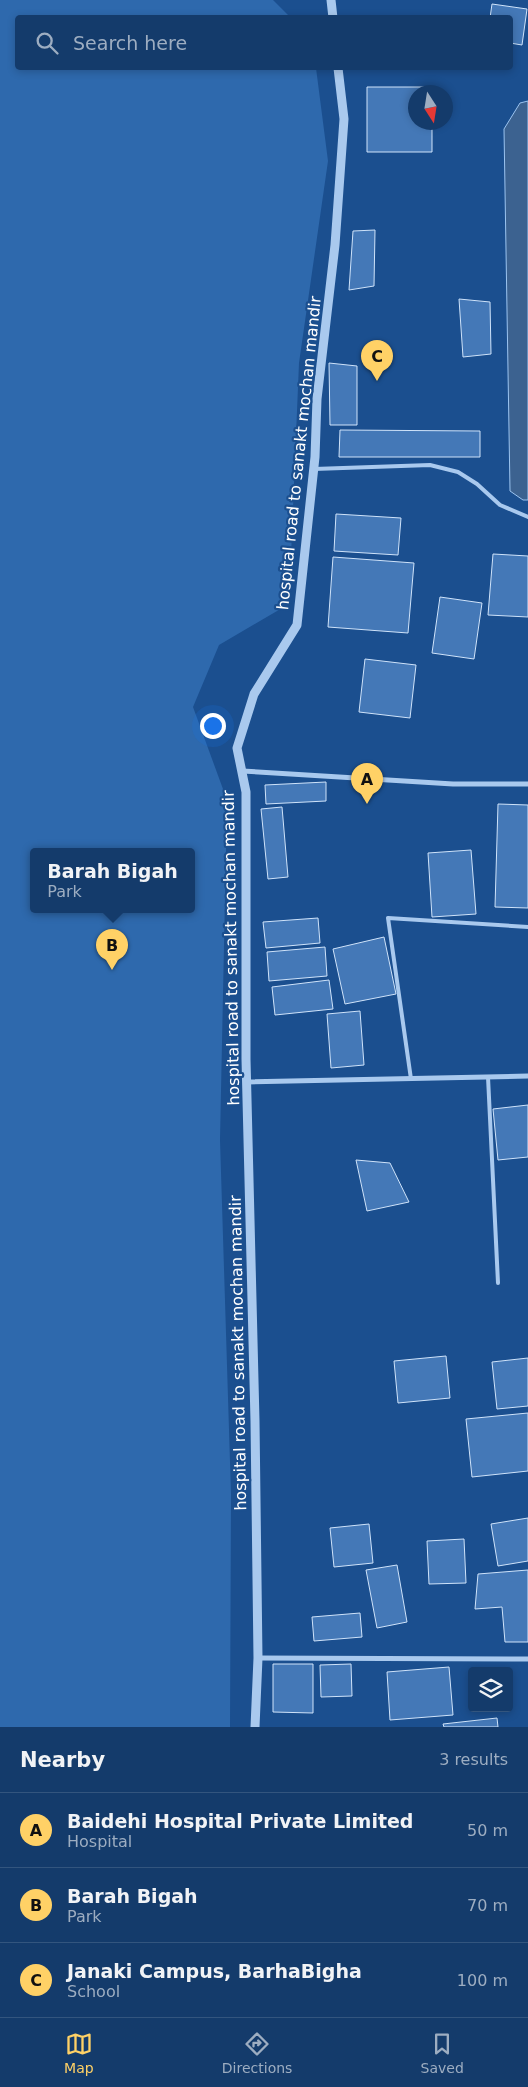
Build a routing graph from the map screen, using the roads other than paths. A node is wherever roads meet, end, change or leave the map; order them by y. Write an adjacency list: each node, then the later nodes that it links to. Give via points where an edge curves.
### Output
1 (331, 0): 2 (street)
2 (333, 15)
3 (338, 70): 4 (street, hospital road to sanakt mochan mandir, via 344,119 335,246 317,399)
4 (314, 469): 5 (lane, via 430,464 458,472 500,505); 6 (street, hospital road to sanakt mochan mandir, via 297,625 254,694 237,748)
5 (528, 517)
6 (242, 770): 7 (street, via 453,784); 12 (street, hospital road to sanakt mochan mandir, via 246,792)
7 (528, 784)
8 (528, 927): 11 (lane, via 388,918)
9 (528, 1076): 10 (street)
10 (488, 1077): 11 (street); 13 (lane)
11 (411, 1079): 12 (street)
12 (247, 1082): 14 (street, hospital road to sanakt mochan mandir)
13 (498, 1283)
14 (258, 1658): 15 (street); 16 (street, hospital road to sanakt mochan mandir)
15 (528, 1659)
16 (255, 1727)

